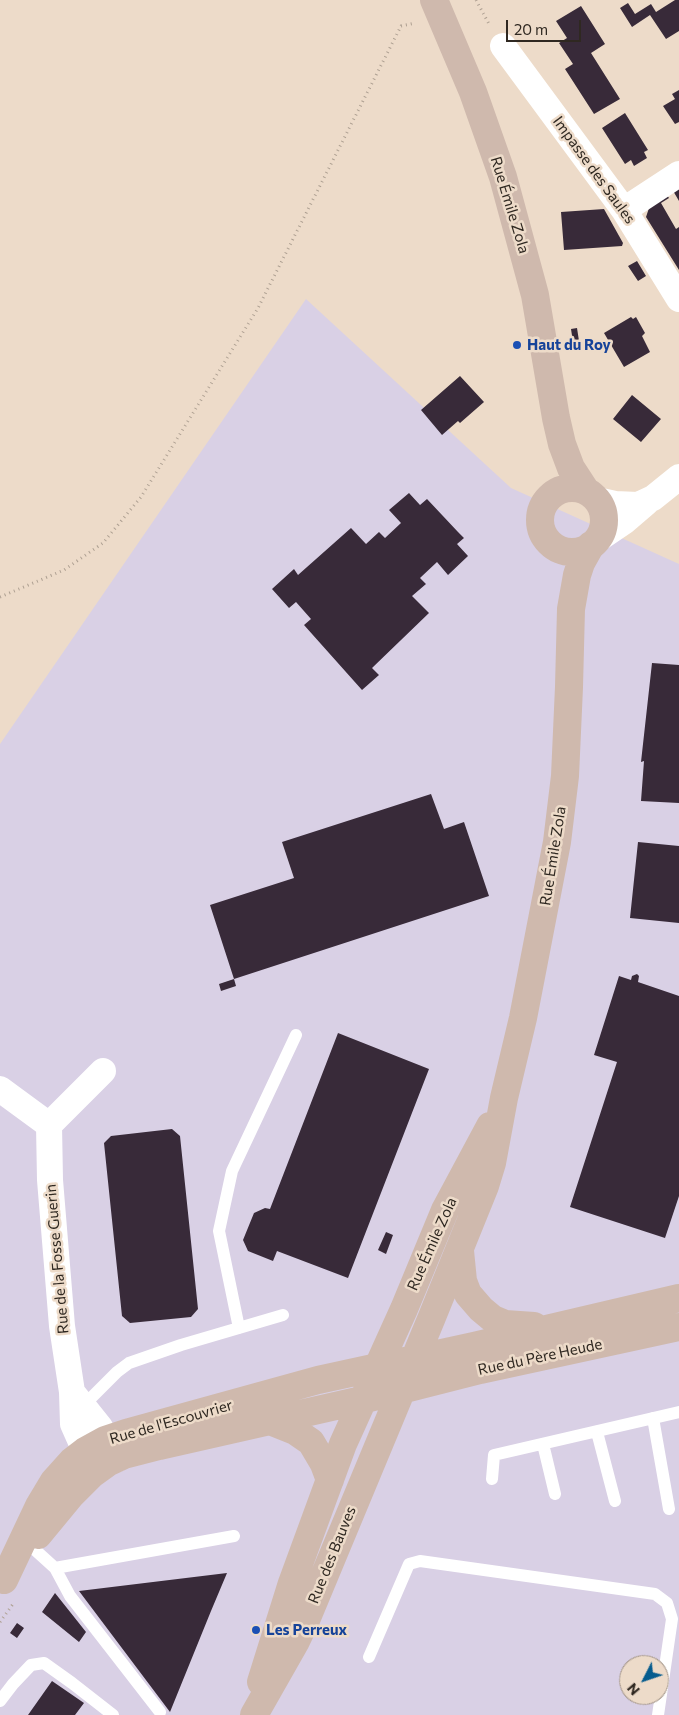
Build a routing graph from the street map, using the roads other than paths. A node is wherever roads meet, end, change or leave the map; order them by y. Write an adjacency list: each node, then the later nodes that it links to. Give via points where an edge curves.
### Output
1 (437, 8): 6 (main road, Rue Émile Zola, via 473,92 503,177 535,295)
2 (503, 46): 4 (street, Impasse des Saules)
3 (679, 174): 4 (street)
4 (624, 210): 5 (street, Impasse des Saules)
5 (679, 298)
6 (556, 418): 8 (main road, Rue Émile Zola, via 571,468); 9 (main road, Rue Émile Zola, via 555,467)
7 (679, 477): 10 (street)
8 (591, 495): 9 (main road, via 578,488 561,490); 10 (street, via 628,506); 12 (main road, via 604,517 601,533)
9 (548, 500): 11 (main road, via 541,522)
10 (646, 503): 12 (street)
11 (548, 539): 12 (main road, via 567,551 583,550); 13 (main road, Rue Émile Zola, via 565,577)
12 (594, 543): 13 (main road, Rue Émile Zola, via 581,563)
13 (571, 610): 17 (main road, Rue Émile Zola, via 570,688 557,842)
14 (296, 1035): 23 (lane, via 232,1171 219,1231)
15 (103, 1072): 18 (street)
16 (0, 1089): 18 (street)
17 (504, 1098): 19 (main road, Rue Émile Zola, via 486,1186); 26 (main road, Rue Émile Zola, via 445,1210)
18 (49, 1125): 28 (street, Rue de la Fosse Guerin, via 50,1180 62,1326)
19 (460, 1250): 24 (main road, via 463,1281 468,1294 481,1309 505,1324); 25 (main road, Rue Émile Zola)
20 (679, 1298): 24 (main road, Rue du Père Heude)
21 (283, 1315): 23 (lane)
22 (679, 1327): 27 (main road, Rue du Père Heude)
23 (239, 1328): 28 (lane, via 129,1363)
24 (552, 1328): 25 (main road, Rue du Père Heude)
25 (416, 1352): 26 (main road, Rue du Père Heude); 27 (main road, Rue Émile Zola)
26 (370, 1383): 27 (main road, Rue du Père Heude); 31 (main road, Rue de l'Escouvrier); 34 (main road, Rue de l'Escouvrier, via 318,1380 126,1433); 35 (main road, Rue des Bauves)
27 (402, 1390): 48 (main road, Rue des Bauves, via 296,1641)
28 (76, 1405): 34 (street, via 100,1427)
29 (679, 1412): 30 (lane)
30 (653, 1418): 32 (lane); 39 (lane)
31 (270, 1421): 34 (main road, Rue de l'Escouvrier); 35 (main road, via 311,1442)
32 (597, 1432): 33 (lane); 38 (lane)
33 (543, 1444): 36 (lane, via 494,1455); 37 (lane)
34 (102, 1455): 41 (main road, Rue de l'Escouvrier, via 71,1495)
35 (330, 1480): 48 (main road, Rue des Bauves, via 283,1609)
36 (492, 1480)
37 (555, 1494)
38 (615, 1501)
39 (670, 1509)
40 (234, 1536): 42 (lane)
41 (27, 1542): 42 (lane); 43 (main road, Rue de l'Escouvrier)
42 (55, 1568): 46 (lane, via 70,1596)
43 (7, 1588)
44 (369, 1657): 49 (lane, via 409,1564 420,1561 654,1594 667,1603 672,1619)
45 (0, 1701): 47 (lane, via 31,1665 44,1663)
46 (160, 1712)
47 (113, 1715)
48 (252, 1715)
49 (658, 1715)

